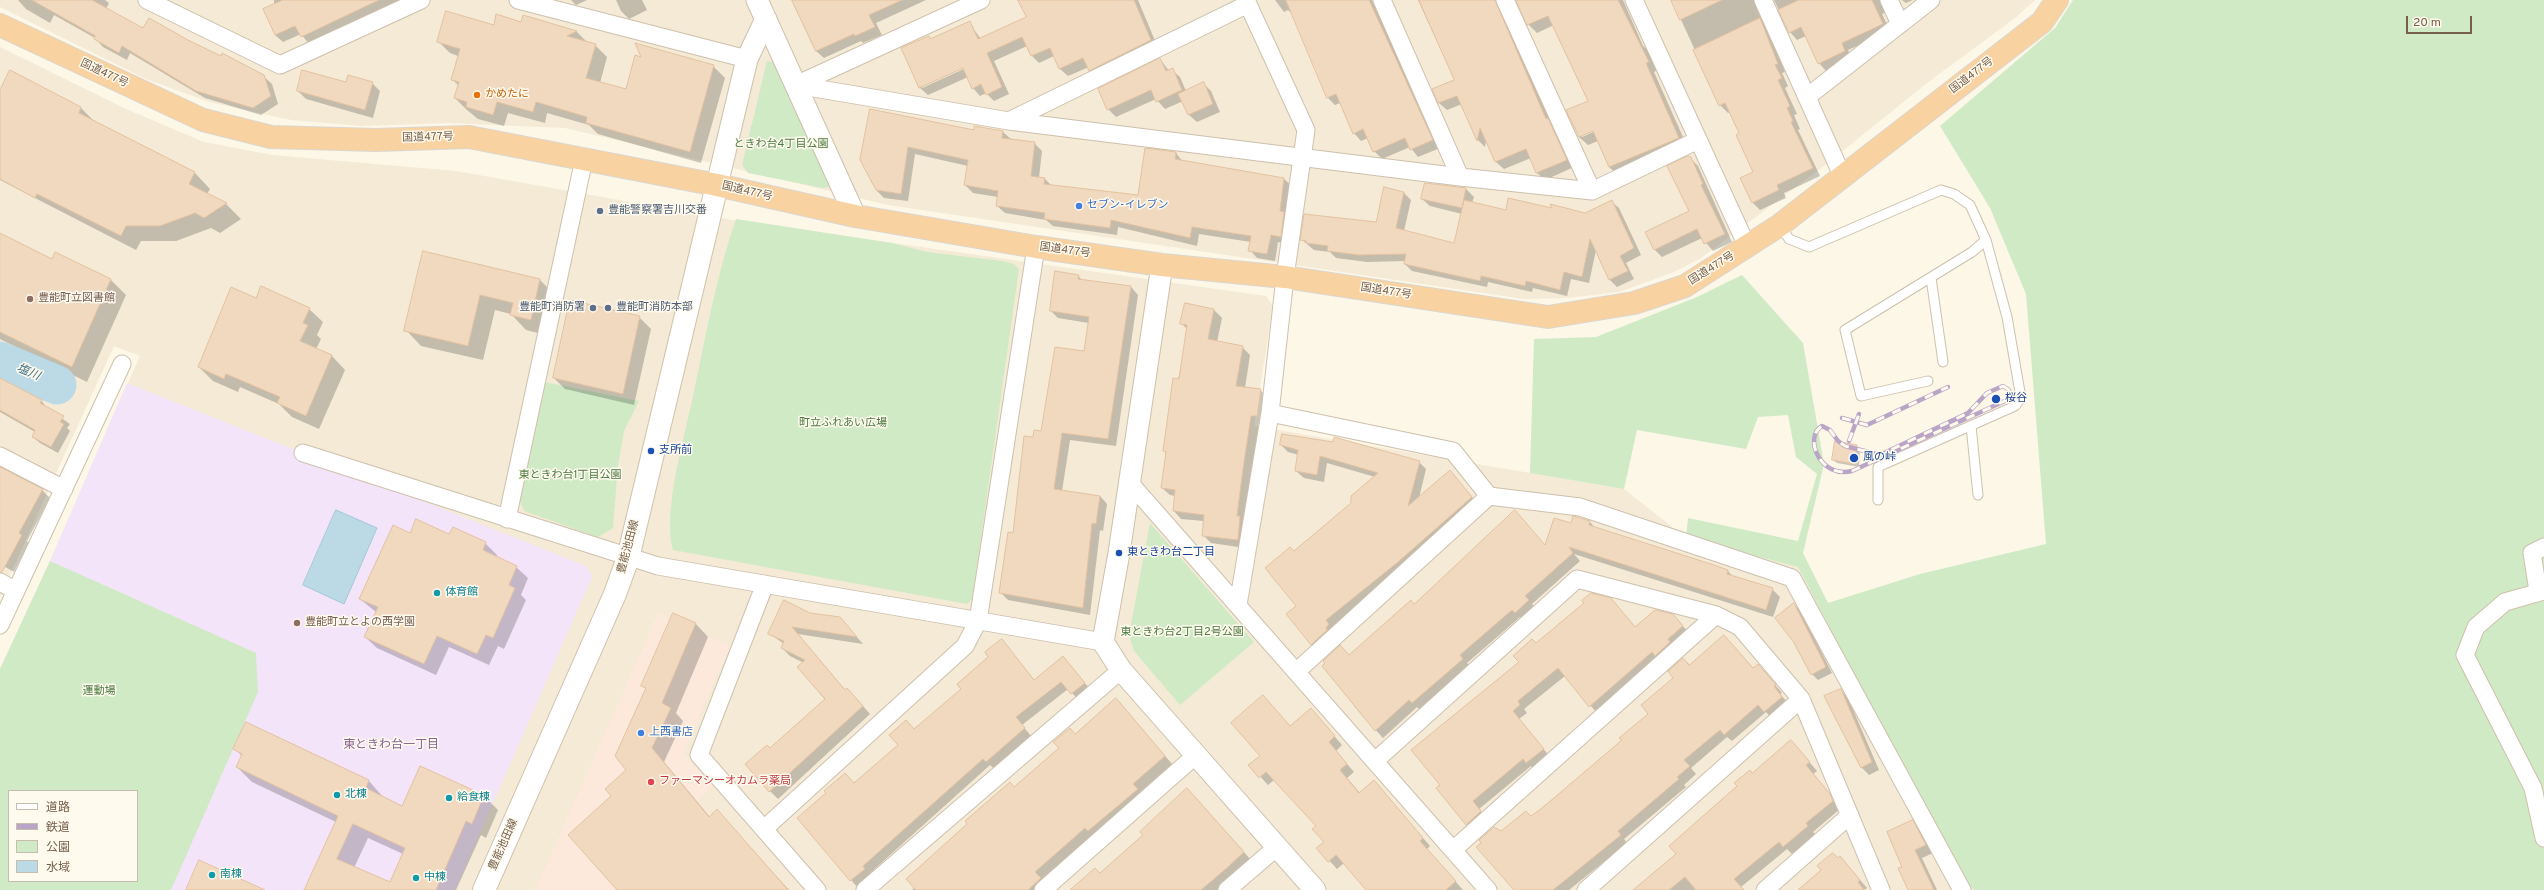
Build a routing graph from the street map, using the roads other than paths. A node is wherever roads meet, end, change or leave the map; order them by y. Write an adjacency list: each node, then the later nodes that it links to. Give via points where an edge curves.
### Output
1 (148, 0): 2 (street, via 280,65)
2 (421, 0)
3 (518, 0): 17 (street)
4 (757, 0): 14 (street)
5 (981, 0): 18 (street)
6 (1382, 0): 25 (street)
7 (1505, 0): 27 (street)
8 (1634, 0): 21 (street)
9 (1762, 0): 19 (street)
10 (1889, 0): 15 (street)
11 (1931, 0): 15 (street)
12 (2057, 0): 24 (highway, 国道477号, via 2042,22)
13 (1247, 2): 20 (street); 22 (street, via 1306,130)
14 (766, 19): 17 (street); 18 (street)
15 (1900, 24): 19 (street)
16 (0, 25): 23 (highway, 国道477号, via 203,120 271,137 376,140 469,137)
17 (747, 59): 26 (street)
18 (796, 85): 20 (street); 28 (street)
19 (1807, 97): 24 (street)
20 (1009, 121): 22 (street)
21 (1698, 140): 27 (street); 31 (street)
22 (1304, 156): 25 (street); 34 (street)
23 (584, 158): 26 (highway, 国道477号); 48 (street)
24 (1842, 175): 29 (highway, 国道477号)
25 (1460, 177): 27 (street)
26 (716, 185): 28 (highway, 国道477号); 50 (main road, 豊能池田線)
27 (1592, 191)
28 (855, 216): 32 (highway, 国道477号)
29 (1780, 225): 30 (lane, via 1789,240 1809,247 1941,190 1954,194 1970,204); 31 (highway, 国道477号)
30 (1986, 240): 35 (lane); 40 (lane, via 2008,317 2021,398 2015,406)
31 (1747, 246): 34 (highway, 国道477号, via 1685,286 1634,303 1548,317)
32 (1036, 247): 33 (highway, 国道477号); 57 (street)
33 (1162, 265): 34 (highway, 国道477号); 43 (street)
34 (1285, 277): 39 (street)
35 (1931, 278): 36 (lane); 38 (lane, via 1845,330 1861,396)
36 (1943, 362)
37 (122, 364): 44 (street)
38 (1928, 381)
39 (1270, 413): 46 (street, via 1453,451); 55 (street)
40 (1971, 426): 45 (lane); 47 (lane, via 1878,467)
41 (304, 453): 48 (street)
42 (0, 456): 44 (street)
43 (1129, 482): 55 (street); 59 (street)
44 (64, 490): 53 (street)
45 (1978, 495)
46 (1489, 496): 61 (street); 80 (street, via 1580,508 1792,578)
47 (1878, 500)
48 (508, 519): 50 (street)
49 (2544, 547): 54 (street, via 2532,553)
50 (628, 558): 52 (street, via 658,566); 70 (main road, 豊能池田線, via 615,594)
51 (0, 582): 53 (street)
52 (765, 584): 57 (street); 66 (street, via 699,755)
53 (16, 591): 58 (street)
54 (2541, 591): 67 (street, via 2505,602 2476,627 2466,655 2533,788)
55 (1238, 605): 61 (street)
56 (1716, 615): 62 (street, via 1740,627); 64 (street, via 1577,579); 69 (street)
57 (978, 621): 59 (street); 66 (street, via 965,646)
58 (0, 625)
59 (1103, 642): 60 (street)
60 (1121, 670): 63 (street); 72 (street)
61 (1296, 672): 64 (street)
62 (1801, 699): 65 (street); 77 (street)
63 (1196, 755): 68 (street); 73 (street)
64 (1375, 761): 69 (street)
65 (1850, 815): 78 (street); 79 (street)
66 (764, 829): 71 (street)
67 (2544, 838)
68 (1277, 847): 74 (street); 75 (street)
69 (1453, 850): 76 (street)
70 (484, 890)
71 (817, 890)
72 (865, 890)
73 (1044, 890)
74 (1227, 890)
75 (1314, 890)
76 (1488, 890)
77 (1586, 890)
78 (1765, 890)
79 (1881, 890)
80 (1962, 890)

